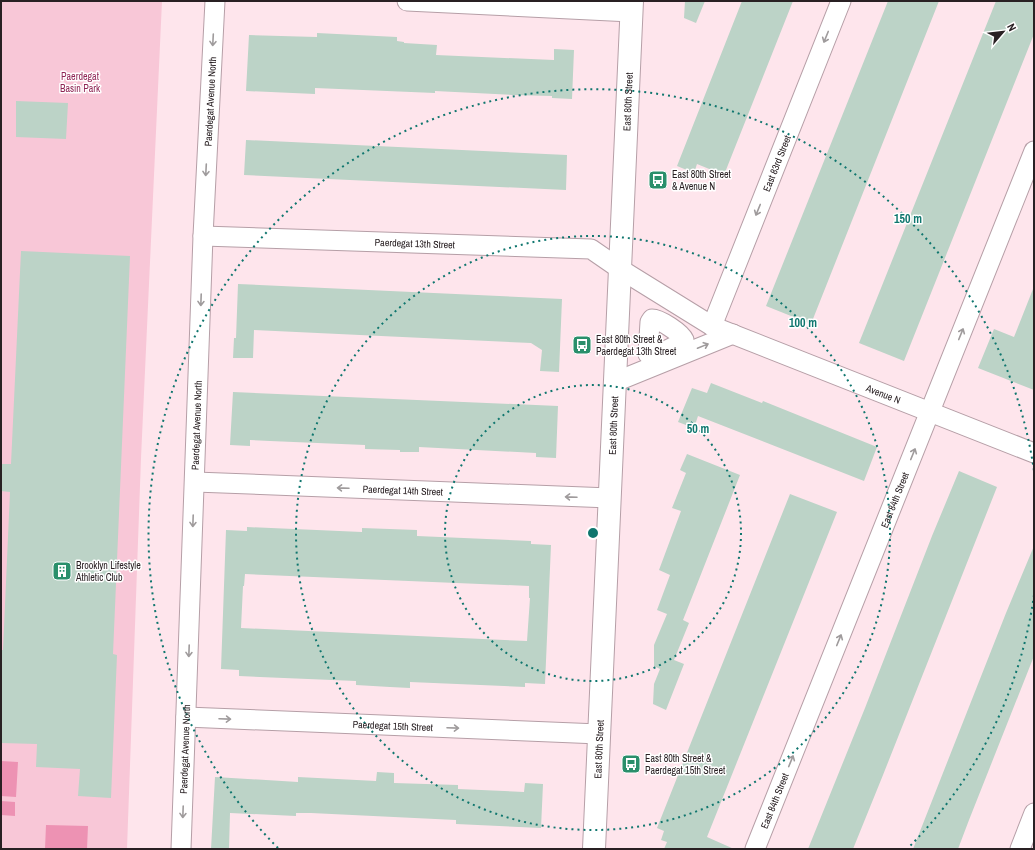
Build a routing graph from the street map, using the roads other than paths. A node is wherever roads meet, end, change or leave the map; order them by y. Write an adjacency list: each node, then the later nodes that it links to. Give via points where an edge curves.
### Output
1 (215, 1): 6 (street, Paerdegat Avenue North, one-way to 6)
2 (407, 1): 4 (street)
3 (841, 1): 8 (street, East 83rd Street, one-way to 8)
4 (631, 7): 7 (street, East 80th Street)
5 (1034, 150): 11 (street, East 84th Street, one-way to 5)
6 (203, 236): 7 (street, Paerdegat 13th Street, via 591,249); 13 (street, Paerdegat Avenue North, one-way to 13)
7 (620, 269): 8 (street, Avenue N); 10 (street, East 80th Street)
8 (712, 326): 9 (street, Avenue N)
9 (733, 334): 10 (street, one-way to 9); 11 (street, Avenue N)
10 (616, 382): 14 (street, East 80th Street)
11 (930, 412): 12 (street, Avenue N); 20 (street, East 84th Street, one-way to 11)
12 (1034, 453)
13 (195, 482): 14 (street, Paerdegat 14th Street, one-way to 13); 15 (street, Paerdegat Avenue North, one-way to 15)
14 (610, 498): 16 (street, East 80th Street)
15 (186, 718): 16 (street, Paerdegat 15th Street, one-way to 16); 18 (street, Paerdegat Avenue North, one-way to 18)
16 (599, 734): 19 (street, East 80th Street)
17 (1034, 813): 21 (street)
18 (181, 849)
19 (594, 849)
20 (755, 849)
21 (1020, 849)

